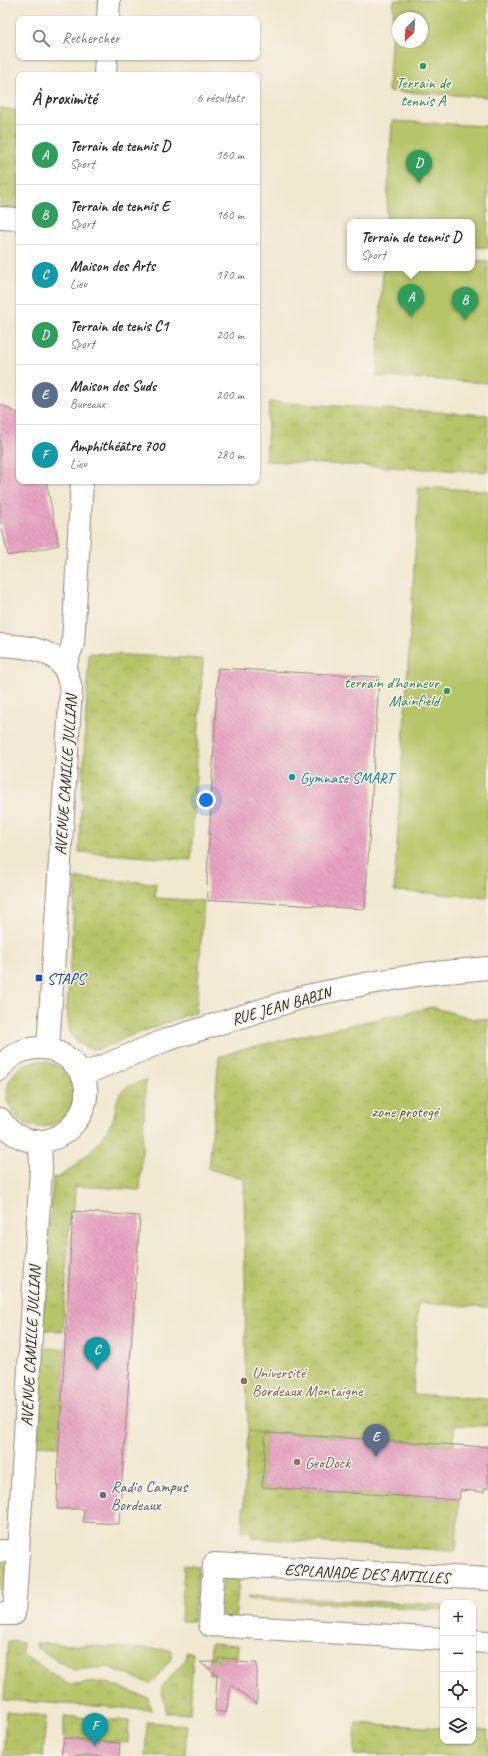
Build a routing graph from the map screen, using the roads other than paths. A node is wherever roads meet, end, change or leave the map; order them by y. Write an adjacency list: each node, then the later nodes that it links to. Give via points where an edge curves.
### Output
1 (109, 0): 2 (street)
2 (108, 16)
3 (106, 60): 4 (street)
4 (105, 72)
5 (0, 218): 6 (street)
6 (16, 219)
7 (82, 484): 9 (street, via 73,644)
8 (0, 645): 9 (street, via 37,650 54,657)
9 (64, 668): 11 (street, AVENUE CAMILLE JULLIAN, via 71,689)
10 (488, 968): 13 (street, RUE JEAN BABIN, via 423,974 307,996 166,1040)
11 (48, 1048): 12 (street, via 22,1051 10,1058); 13 (street, via 62,1053 74,1063)
12 (0, 1069)
13 (82, 1075): 15 (street, via 86,1090 85,1105 79,1119 68,1131 55,1138)
14 (0, 1120): 15 (street, via 17,1135)
15 (40, 1141): 16 (street, AVENUE CAMILLE JULLIAN, via 41,1168)
16 (9, 1551): 18 (street, via 14,1614)
17 (488, 1579): 19 (street, ESPLANADE DES ANTILLES, via 214,1564 210,1625)
18 (0, 1614)
19 (440, 1639)
20 (476, 1641): 21 (street)
21 (488, 1642)

